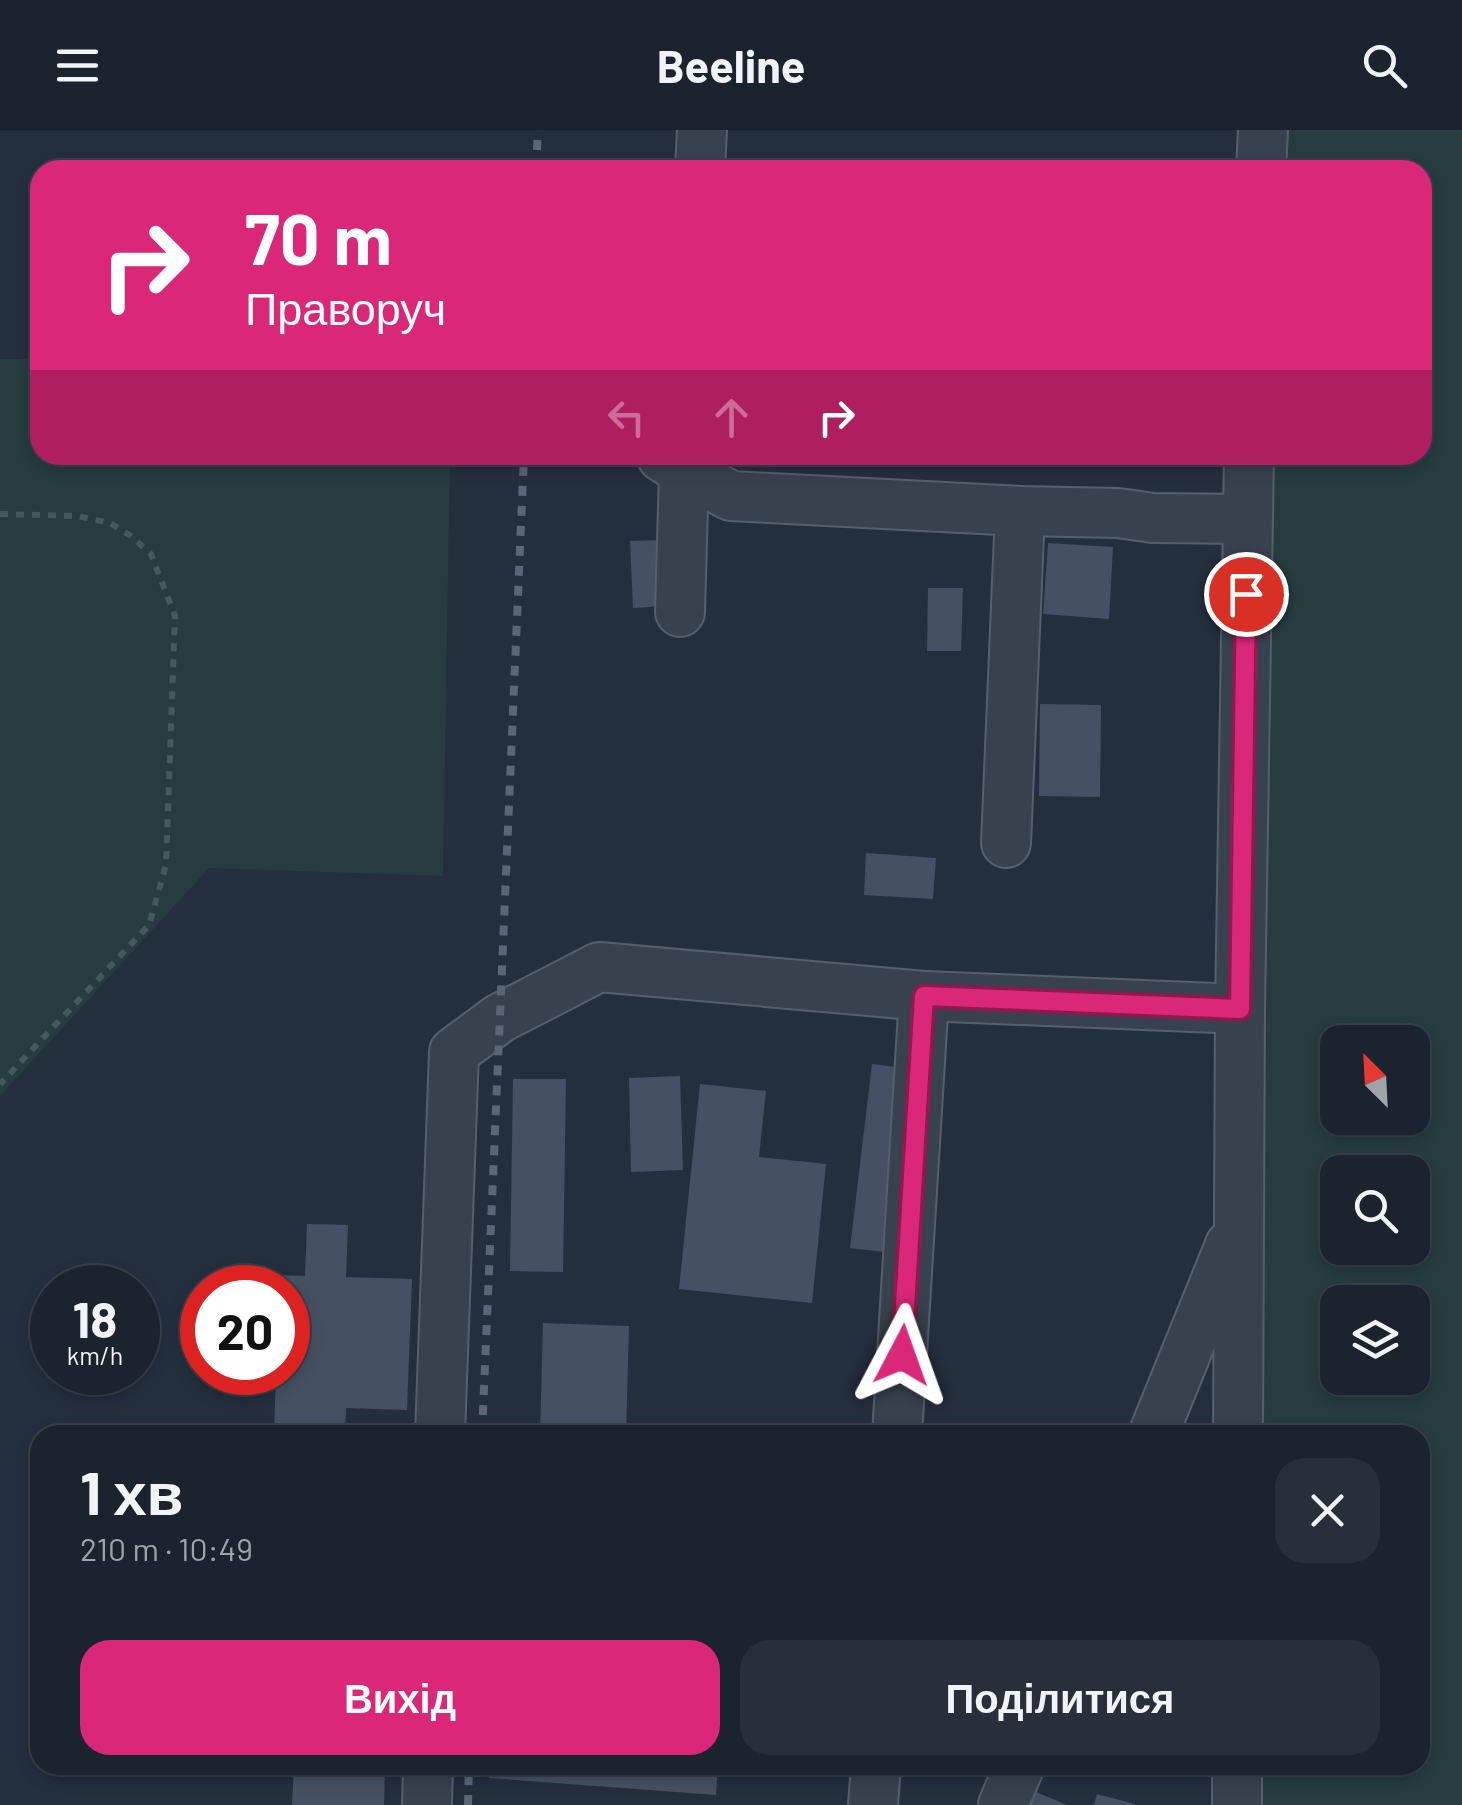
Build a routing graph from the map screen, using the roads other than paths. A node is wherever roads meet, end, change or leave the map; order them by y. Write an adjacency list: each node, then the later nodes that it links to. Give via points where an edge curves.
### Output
1 (702, 130): 3 (street)
2 (1263, 130): 4 (street)
3 (700, 160)
4 (1262, 160)
5 (676, 465): 10 (street)
6 (684, 465): 8 (street, via 731,496)
7 (1249, 465): 9 (street)
8 (1020, 511): 9 (street); 11 (street)
9 (1247, 519): 13 (street)
10 (680, 612)
11 (1006, 844)
12 (924, 996): 13 (street); 15 (street, via 600,967 500,1018 454,1052); 16 (street)
13 (1240, 1009): 14 (street)
14 (1239, 1223): 17 (street); 18 (street)
15 (440, 1425)
16 (897, 1425)
17 (1157, 1425)
18 (1238, 1425)
19 (428, 1775): 23 (street)
20 (876, 1775): 24 (street)
21 (1016, 1775): 25 (street)
22 (1237, 1775): 26 (street)
23 (427, 1805)
24 (874, 1805)
25 (1004, 1805)
26 (1237, 1805)

